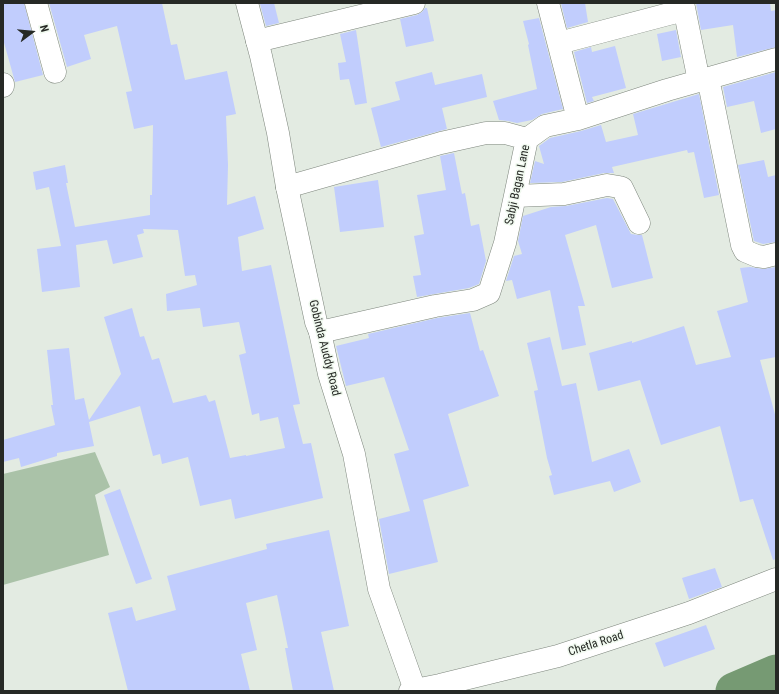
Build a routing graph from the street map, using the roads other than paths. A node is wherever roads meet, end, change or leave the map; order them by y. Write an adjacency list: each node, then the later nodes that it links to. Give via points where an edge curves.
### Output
1 (36, 3): 9 (street)
2 (247, 3): 6 (street, Gobinda Auddy Road)
3 (414, 3): 6 (street)
4 (548, 3): 7 (street)
5 (684, 7): 7 (street); 10 (street)
6 (257, 41): 13 (street, Gobinda Auddy Road, via 278,133)
7 (559, 43): 11 (street)
8 (776, 59): 10 (street, Sabji Bagan Lane)
9 (55, 72)
10 (703, 80): 11 (street, Sabji Bagan Lane); 16 (street, via 742,245 745,251 758,256)
11 (578, 119): 12 (street, Sabji Bagan Lane, via 545,126)
12 (528, 138): 13 (street, via 505,133 486,133 441,143); 14 (street, Sabji Bagan Lane)
13 (287, 187): 17 (street, Gobinda Auddy Road)
14 (516, 196): 15 (street, via 564,194 607,185 619,187 622,188); 17 (street, Sabji Bagan Lane, via 490,292 473,300)
15 (639, 224)
16 (776, 254)
17 (320, 332): 19 (street, Gobinda Auddy Road, via 329,374 354,454 380,589)
18 (776, 579): 19 (street, Chetla Road, via 689,613 558,656)
19 (412, 690)

